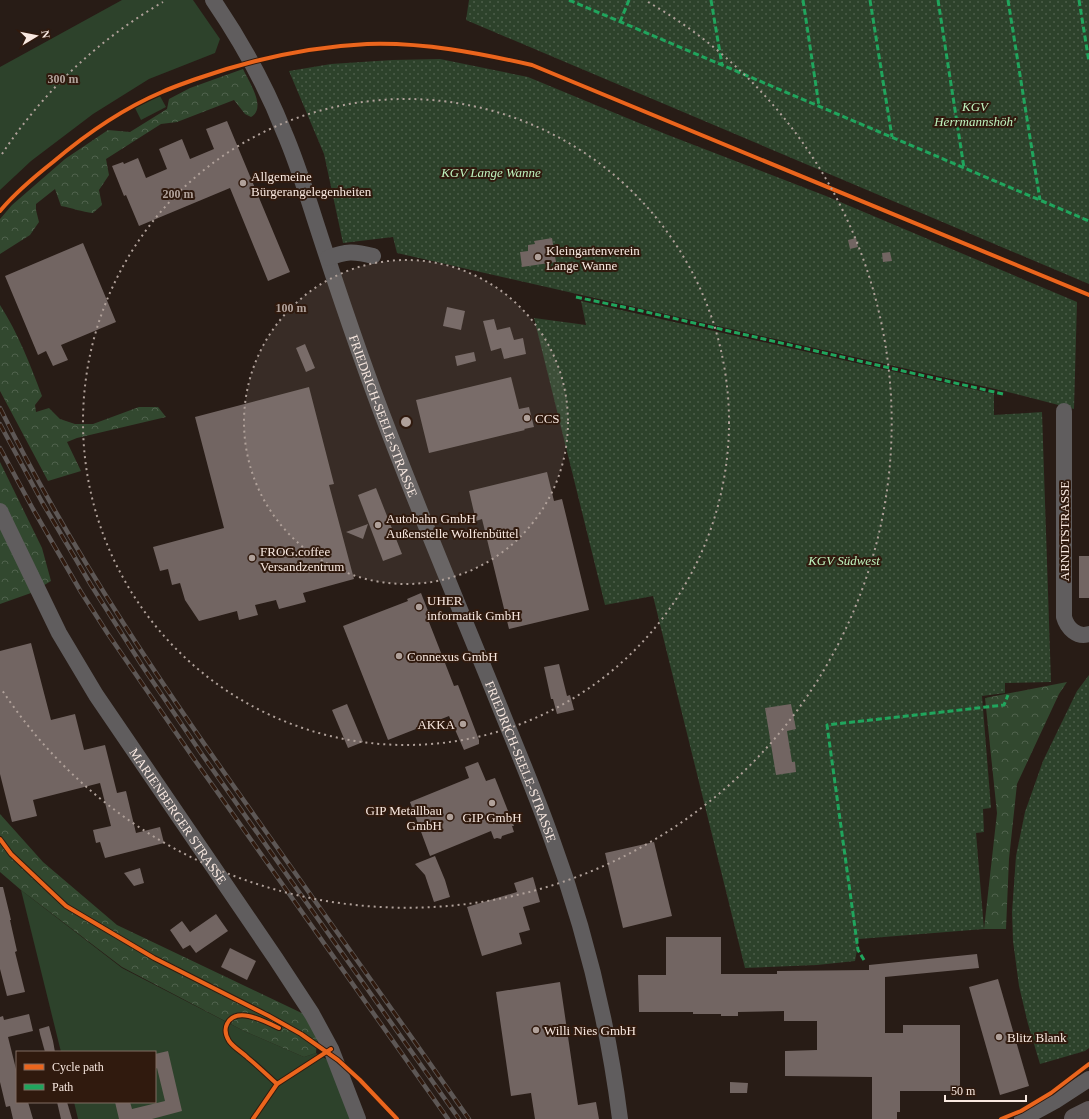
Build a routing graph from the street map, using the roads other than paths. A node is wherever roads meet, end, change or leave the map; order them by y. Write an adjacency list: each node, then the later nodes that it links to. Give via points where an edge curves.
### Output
1 (214, 0): 3 (street, FRIEDRICH-SEELE-STRASSE, via 237,37 283,129)
2 (374, 256): 3 (street, via 348,252)
3 (328, 258): 10 (street, FRIEDRICH-SEELE-STRASSE, via 368,376 414,497 534,789 561,864 595,984)
4 (1064, 411): 6 (street, ARNDTSTRASSE, via 1064,617 1066,624 1078,634)
5 (0, 511): 9 (street, MARIENBERGER STRASSE, via 59,633 96,696 312,1014 331,1049)
6 (1089, 634)
7 (1089, 1078): 11 (street)
8 (1089, 1112): 12 (highway)
9 (358, 1119)
10 (620, 1119)
11 (1022, 1119)
12 (1075, 1119)

